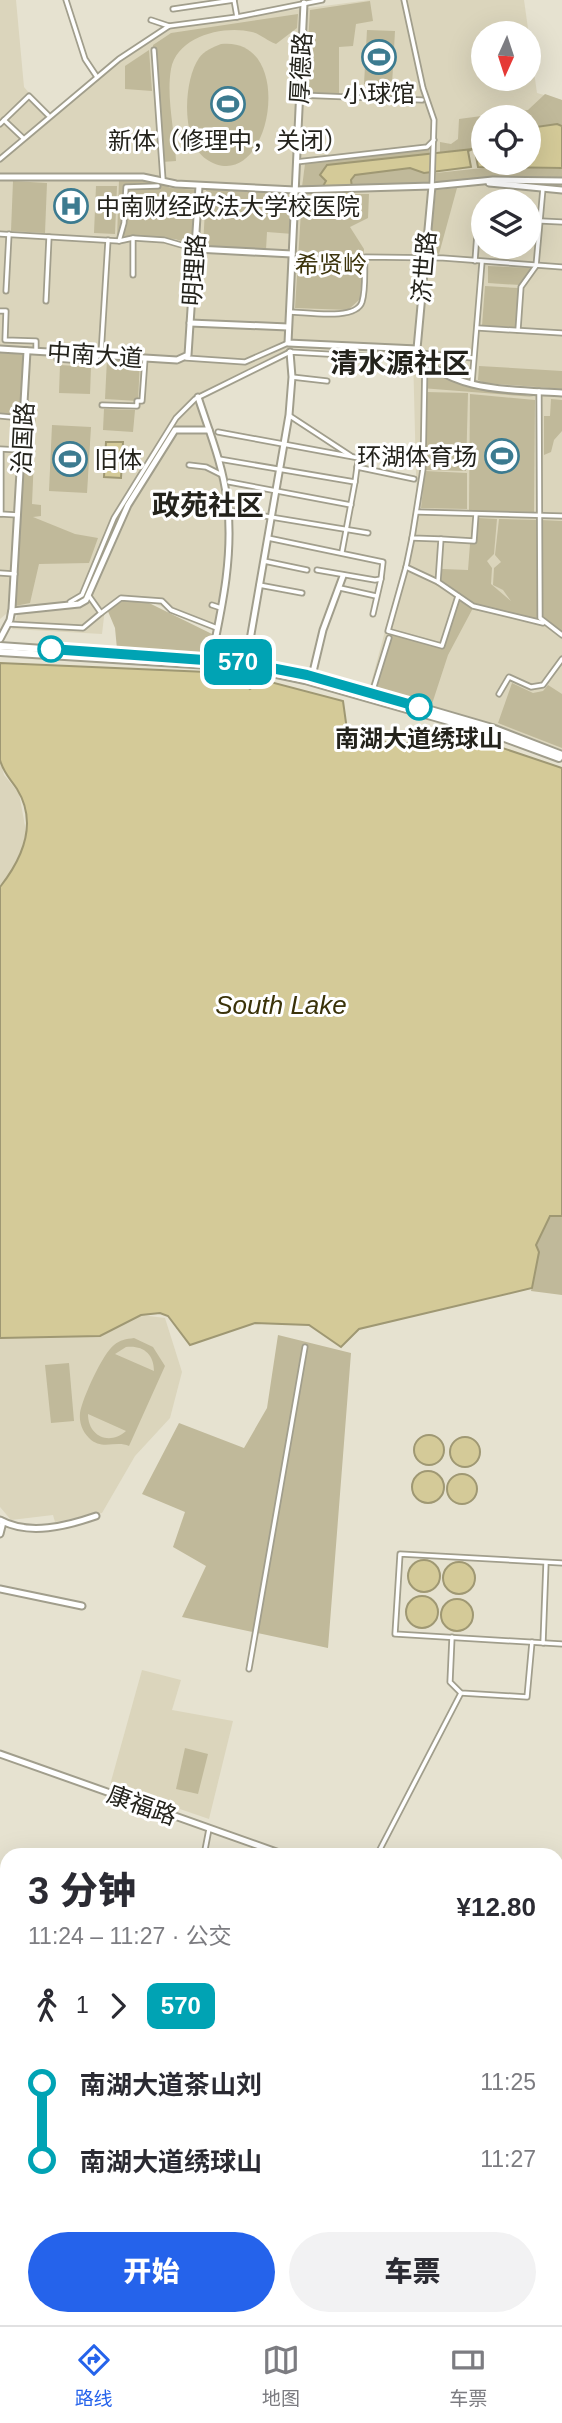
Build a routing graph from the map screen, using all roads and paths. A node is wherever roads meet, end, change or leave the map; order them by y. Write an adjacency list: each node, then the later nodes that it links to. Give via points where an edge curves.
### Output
1 (66, 0): 11 (street, via 85,60)
2 (234, 0): 6 (street); 7 (street)
3 (322, 0): 5 (street)
4 (404, 0): 17 (street)
5 (304, 2): 7 (street); 12 (street, 厚德路)
6 (173, 9)
7 (237, 17): 9 (street)
8 (151, 20): 9 (street)
9 (169, 26): 11 (street)
10 (154, 50): 23 (street)
11 (97, 77): 14 (street)
12 (300, 94): 13 (street); 19 (street, 厚德路)
13 (422, 100)
14 (48, 116): 15 (street, via 29,96); 16 (street)
15 (2, 122): 16 (street)
16 (23, 138): 18 (street)
17 (435, 139): 19 (street, via 426,147); 24 (street)
18 (0, 159)
19 (296, 162): 27 (street, 厚德路)
20 (0, 177): 23 (street, via 143,177)
21 (562, 181): 22 (street)
22 (486, 182): 24 (street); 26 (street)
23 (160, 183): 25 (street); 36 (street, via 126,187)
24 (433, 183): 27 (street); 39 (street, 济世路)
25 (200, 186): 27 (street); 37 (street, 明理路)
26 (543, 188): 28 (street); 29 (street)
27 (295, 190): 38 (street, 厚德路)
28 (562, 190)
29 (541, 220): 30 (street)
30 (562, 222)
31 (0, 234): 32 (street)
32 (9, 234): 33 (street); 46 (street)
33 (49, 237): 35 (street); 47 (street)
34 (133, 238): 36 (street); 37 (street, via 169,240); 45 (street)
35 (108, 240): 36 (street); 61 (street)
36 (119, 241)
37 (197, 249): 38 (street); 50 (street, 明理路)
38 (292, 254): 49 (street, 厚德路)
39 (425, 258): 41 (street); 49 (street, via 365,257 362,303 351,313); 60 (street, 济世路)
40 (537, 259): 43 (street)
41 (475, 261): 42 (street)
42 (482, 262): 43 (street); 52 (street)
43 (536, 266): 44 (street); 53 (street, via 521,288)
44 (562, 267)
45 (133, 275)
46 (6, 291)
47 (46, 301)
48 (0, 311): 58 (street, via 6,311 5,340 36,341)
49 (289, 312): 51 (street, 厚德路)
50 (190, 323): 51 (street); 62 (street, 明理路)
51 (288, 327): 55 (street, 厚德路)
52 (478, 328): 53 (street); 63 (street)
53 (518, 330): 54 (street)
54 (562, 333)
55 (288, 343): 60 (street); 62 (street, via 245,362)
56 (0, 349): 57 (street, 中南大道)
57 (27, 351): 58 (street, 中南大道); 76 (street, 治国路)
58 (36, 351): 61 (street, 中南大道)
59 (290, 352): 60 (street); 67 (street); 72 (street)
60 (417, 354): 63 (street); 66 (street)
61 (99, 355): 64 (street, via 96,362); 65 (street, 中南大道)
62 (186, 356): 65 (street, 中南大道)
63 (473, 358): 69 (street)
64 (57, 359)
65 (145, 359): 73 (street, via 142,401 136,406)
66 (425, 359): 69 (street, via 444,373); 94 (street, via 423,470)
67 (292, 377): 68 (street); 74 (street)
68 (327, 381)
69 (472, 383): 70 (street)
70 (539, 391): 71 (street); 99 (street)
71 (562, 393)
72 (198, 397): 77 (street); 124 (street, via 176,418 114,518 82,595 75,602)
73 (102, 405)
74 (289, 415): 79 (street); 82 (street)
75 (0, 416): 76 (street)
76 (24, 418): 81 (street, 治国路)
77 (209, 430): 83 (street); 119 (street, via 175,430 128,505)
78 (218, 432): 79 (street)
79 (284, 445): 82 (street); 86 (street)
80 (0, 450): 81 (street); 95 (street)
81 (22, 450): 97 (street, 治国路)
82 (352, 457): 85 (street, via 359,458)
83 (218, 459): 86 (street); 87 (street)
84 (189, 465): 87 (street)
85 (358, 467): 88 (street); 90 (street)
86 (280, 468): 90 (street); 91 (street)
87 (222, 475): 93 (street)
88 (414, 479)
89 (229, 482): 91 (street)
90 (355, 482): 92 (street)
91 (276, 492): 92 (street); 98 (street)
92 (351, 505): 101 (street)
93 (228, 510): 98 (street); 123 (street, via 229,553)
94 (417, 512): 96 (street); 104 (street)
95 (0, 514): 97 (street)
96 (476, 514): 99 (street); 105 (street, via 474,541)
97 (19, 515): 112 (street, 治国路)
98 (272, 515): 101 (street); 103 (street)
99 (538, 516): 100 (street); 127 (street)
100 (562, 516)
101 (346, 528): 102 (street); 106 (street)
102 (368, 533)
103 (268, 538): 106 (street); 107 (street)
104 (412, 538): 105 (street); 108 (street)
105 (442, 539): 115 (street)
106 (342, 552): 114 (street, via 383,562)
107 (264, 561): 109 (street); 116 (street)
108 (406, 566): 115 (street); 121 (street, via 388,631 442,646)
109 (307, 570)
110 (317, 570): 113 (street)
111 (0, 573): 112 (street)
112 (15, 574): 124 (street, 治国路)
113 (343, 576): 114 (street); 117 (street)
114 (381, 579): 120 (street)
115 (438, 582): 121 (street)
116 (259, 585): 118 (street); 137 (street)
117 (340, 588): 120 (street); 138 (street)
118 (302, 593)
119 (89, 596): 124 (street, via 79,604); 125 (street)
120 (376, 596): 126 (street)
121 (458, 596): 127 (street, via 473,606)
122 (212, 605): 123 (street)
123 (221, 608): 129 (street)
124 (12, 610): 128 (street, 治国路)
125 (101, 613): 128 (street, via 83,628); 129 (street, via 121,598 162,601 171,610)
126 (373, 614)
127 (543, 623): 130 (street)
128 (8, 624): 132 (street, 治国路)
129 (217, 628): 136 (street)
130 (562, 635)
131 (389, 638): 139 (street)
132 (0, 639)
133 (0, 646): 136 (main road)
134 (0, 652): 141 (main road, via 242,667 305,680)
135 (562, 659): 140 (street, via 543,685 531,687 509,677)
136 (211, 660): 137 (main road)
137 (246, 663): 138 (main road)
138 (312, 676): 139 (main road)
139 (372, 693): 141 (main road, via 492,728)
140 (499, 694)
141 (562, 757)
142 (305, 1347): 154 (street)
143 (96, 1516): 144 (street, via 51,1528)
144 (1, 1521): 145 (street)
145 (0, 1534)
146 (546, 1563): 147 (street); 150 (street, via 400,1554 395,1634); 152 (street)
147 (562, 1563)
148 (0, 1589): 149 (street)
149 (82, 1606)
150 (452, 1637): 151 (street); 155 (street, via 450,1682)
151 (532, 1642): 152 (street); 155 (street, via 527,1697)
152 (542, 1643): 153 (street)
153 (562, 1644)
154 (249, 1669)
155 (461, 1693): 160 (street)
156 (0, 1754): 157 (street, 康福路)
157 (209, 1829): 158 (street); 159 (street, 康福路)
158 (205, 1848)
159 (265, 1848)
160 (381, 1848)

